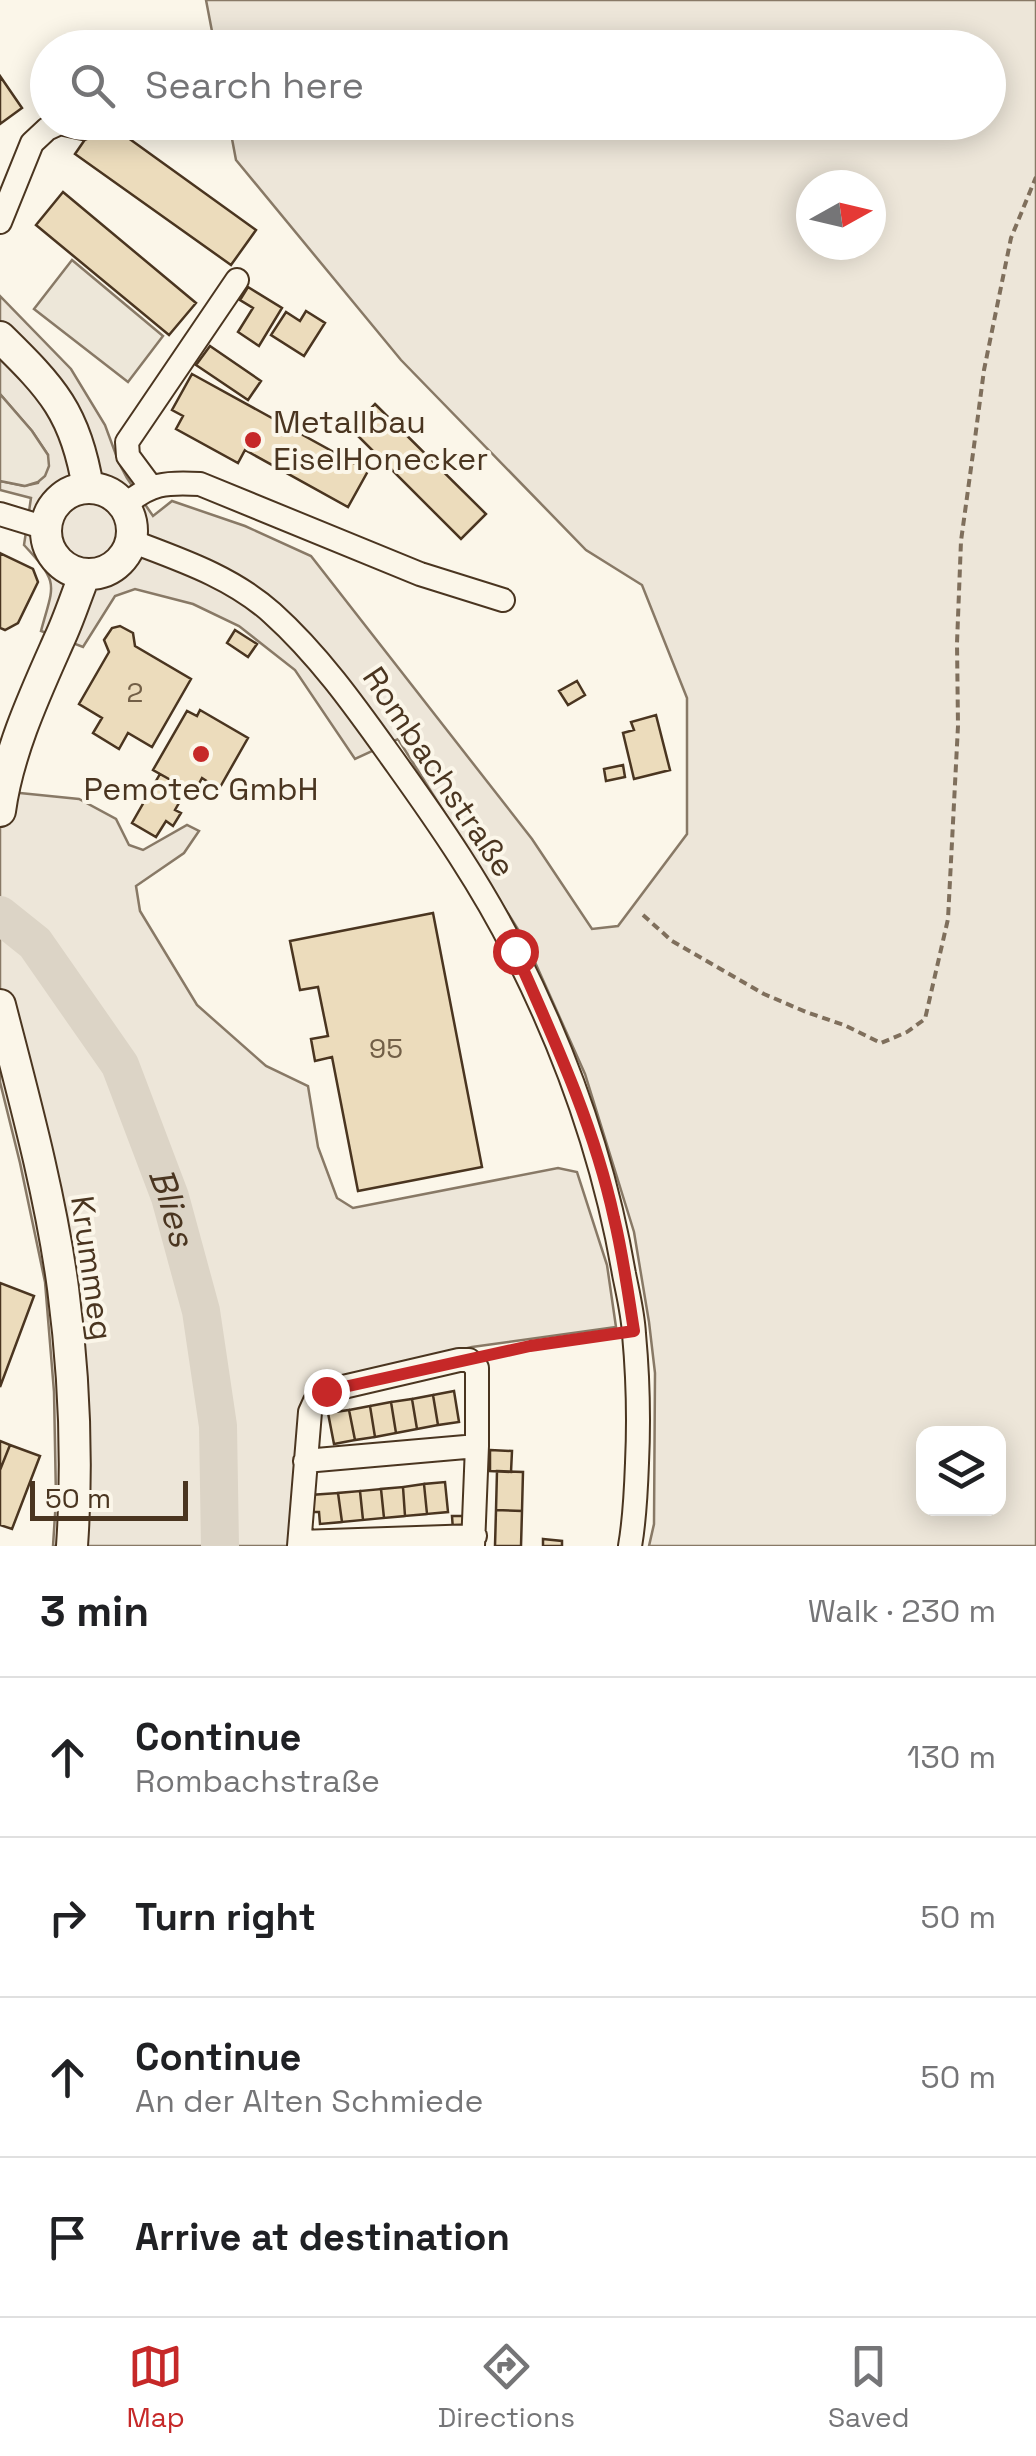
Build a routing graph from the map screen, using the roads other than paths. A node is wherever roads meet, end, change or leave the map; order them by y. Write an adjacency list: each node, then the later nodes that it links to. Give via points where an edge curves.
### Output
1 (35, 140): 2 (street)
2 (0, 222)
3 (237, 280): 5 (street, via 128,442 128,456)
4 (0, 337): 6 (main road, via 70,420)
5 (151, 487): 7 (street); 12 (street, via 200,484 420,574)
6 (88, 488): 7 (main road); 9 (main road, via 55,504)
7 (124, 506): 10 (main road)
8 (0, 514): 9 (street)
9 (46, 528): 11 (main road, via 55,558)
10 (131, 541): 11 (main road, via 118,564); 20 (street, Rombachstraße, via 231,582 271,612 326,670 464,864 515,951 558,1048 614,1216 634,1331 638,1420)
11 (84, 574): 13 (main road)
12 (503, 600)
13 (2, 798)
14 (0, 1005): 19 (main road, Krummeg, via 36,1144 62,1286 73,1391)
15 (477, 1446): 16 (street); 16 (street, via 476,1368 459,1360 326,1391 310,1412); 17 (street)
16 (305, 1461): 18 (street)
17 (474, 1541): 18 (street)
18 (299, 1544)
19 (72, 1546)
20 (630, 1546)

